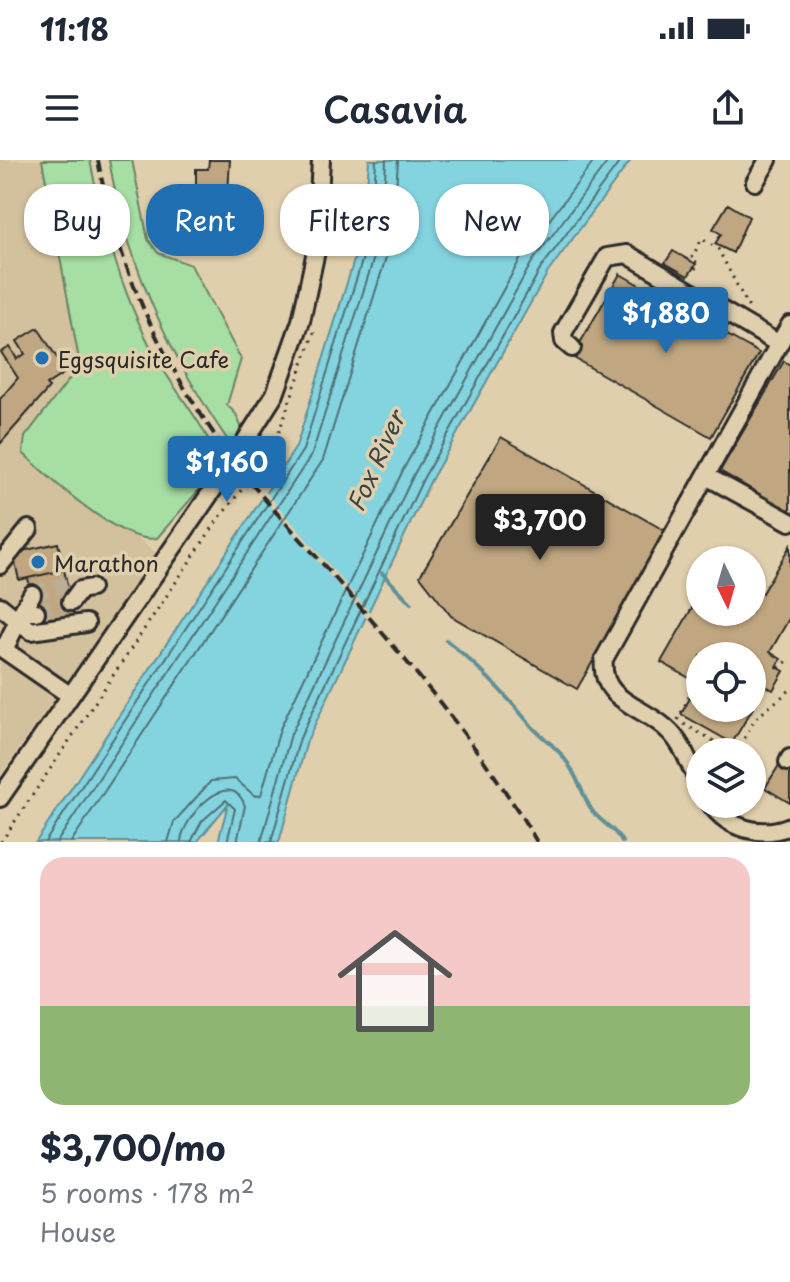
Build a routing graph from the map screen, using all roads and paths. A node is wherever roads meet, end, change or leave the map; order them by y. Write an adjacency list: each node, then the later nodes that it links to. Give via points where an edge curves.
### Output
1 (321, 160): 24 (street, via 316,251 301,321 275,394 152,580)
2 (768, 160): 3 (street)
3 (755, 182)
4 (706, 233): 5 (path)
5 (702, 239): 6 (path, via 691,259 698,263); 7 (path, via 718,249)
6 (695, 269)
7 (751, 312)
8 (790, 325): 9 (street)
9 (779, 344): 10 (street, via 622,252 607,257 563,333); 11 (street)
10 (572, 348)
11 (706, 476): 12 (street); 28 (street, via 612,641 603,666 614,696 668,729)
12 (790, 522)
13 (29, 529): 14 (street)
14 (0, 565)
15 (32, 594): 17 (street)
16 (0, 606): 17 (street)
17 (25, 616): 18 (street, via 31,631); 19 (street)
18 (86, 623)
19 (2, 648): 24 (street)
20 (782, 654): 21 (path)
21 (790, 658): 22 (path)
22 (779, 668)
23 (790, 690): 27 (path, via 756,718)
24 (68, 694): 29 (street)
25 (686, 701): 26 (path, via 679,721)
26 (710, 738)
27 (744, 738)
28 (686, 761)
29 (0, 798)
30 (722, 818): 31 (street, via 735,826)
31 (782, 833)

